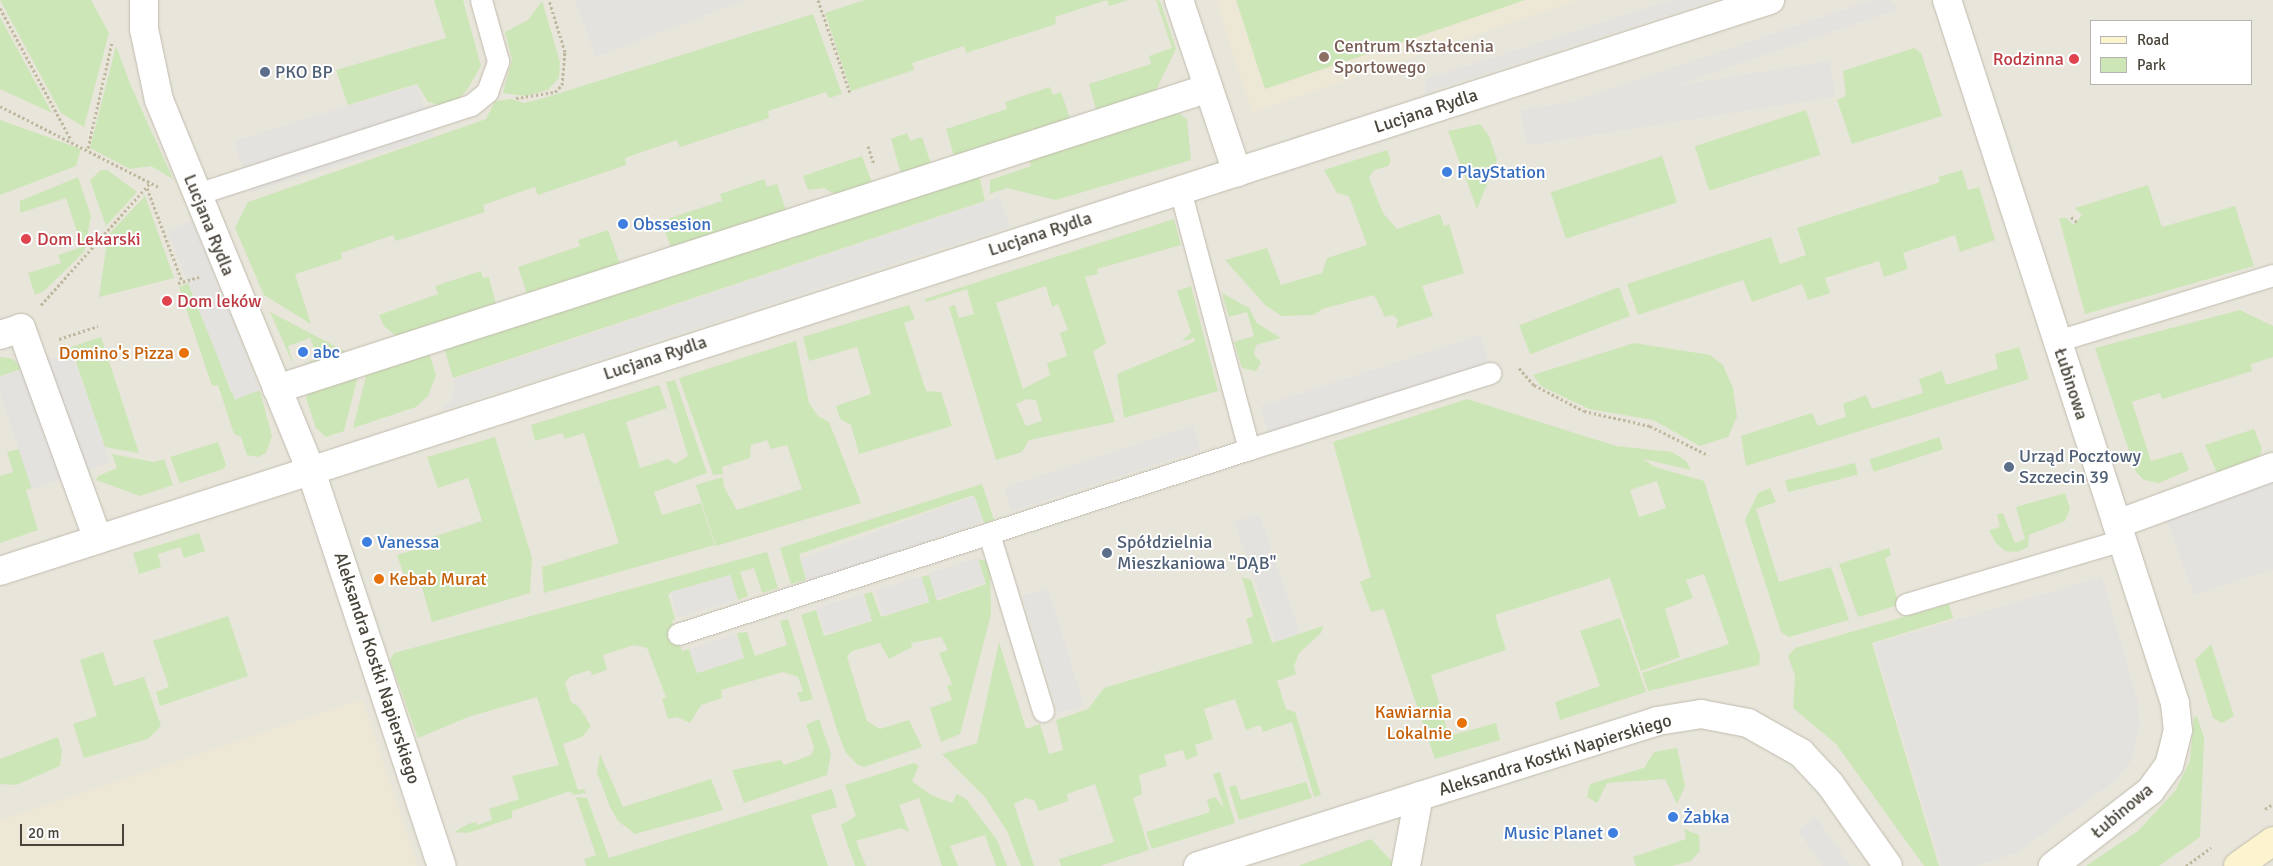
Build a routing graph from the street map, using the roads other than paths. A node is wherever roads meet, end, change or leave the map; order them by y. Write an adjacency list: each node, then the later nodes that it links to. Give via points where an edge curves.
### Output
1 (124, 0): 7 (street)
2 (144, 0): 7 (street)
3 (480, 0): 11 (lane, via 498,61 487,92 472,104)
4 (1179, 0): 8 (street)
5 (1770, 0): 9 (street, Lucjana Rydla)
6 (1947, 0): 14 (street, Łubinowa)
7 (144, 29): 11 (street, Lucjana Rydla, via 159,100)
8 (1209, 88): 9 (street); 16 (street)
9 (1237, 172): 10 (street, Lucjana Rydla)
10 (1180, 190): 17 (lane); 19 (street, Lucjana Rydla)
11 (201, 204): 16 (street, Lucjana Rydla)
12 (2273, 275): 14 (lane)
13 (17, 337): 22 (street)
14 (2057, 341): 20 (street, Łubinowa)
15 (1490, 373): 17 (lane)
16 (277, 389): 19 (street, Lucjana Rydla)
17 (1249, 449): 21 (lane)
18 (2273, 467): 20 (street)
19 (311, 471): 22 (street, Lucjana Rydla); 29 (street, Aleksandra Kostki Napierskiego)
20 (2120, 532): 24 (lane); 33 (street, Łubinowa, via 2175,703 2178,730 2169,765 2150,791)
21 (989, 534): 25 (lane); 26 (lane)
22 (98, 539): 23 (street, Lucjana Rydla)
23 (0, 571)
24 (1906, 604)
25 (678, 634)
26 (1043, 711)
27 (1419, 796): 30 (street, Aleksandra Kostki Napierskiego); 31 (street); 32 (street, Aleksandra Kostki Napierskiego, via 1657,721 1701,714 1726,717 1774,735 1801,753 1830,784)
28 (2273, 841): 34 (street)
29 (442, 866)
30 (1198, 866)
31 (1406, 866)
32 (1888, 866)
33 (2053, 866)
34 (2238, 866)

